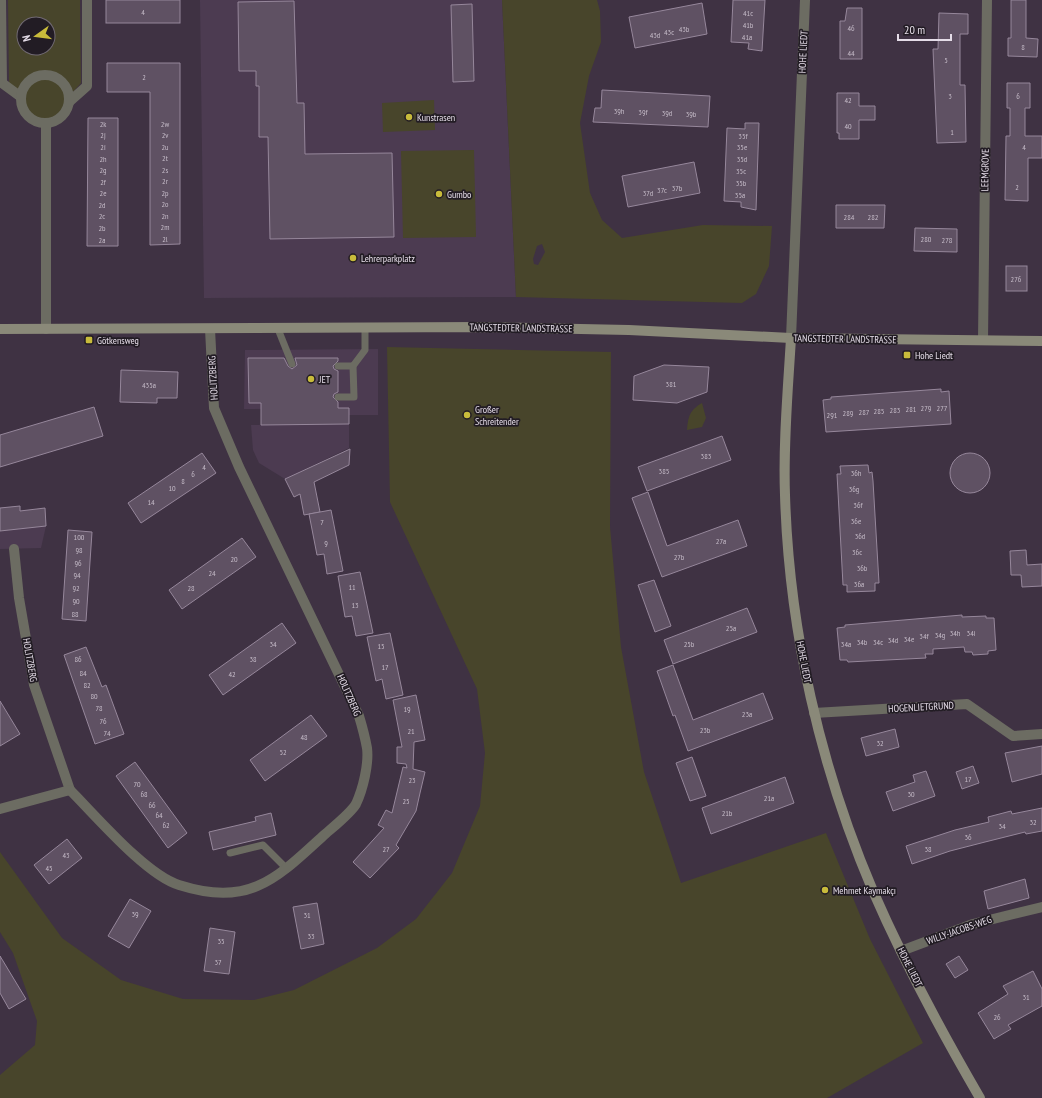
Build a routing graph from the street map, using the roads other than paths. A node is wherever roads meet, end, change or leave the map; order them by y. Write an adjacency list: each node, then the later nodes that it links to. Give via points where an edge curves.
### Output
1 (1, 0): 5 (street, via 2,83)
2 (87, 0): 6 (street, via 87,86)
3 (805, 0): 13 (street, HOHE LIEDT)
4 (987, 0): 14 (street, LEEMGROVE)
5 (21, 97): 6 (street, via 27,83 33,78 47,75 61,81 68,94); 7 (street, via 21,105 25,112 38,122)
6 (68, 102): 7 (street, via 67,109 58,119)
7 (46, 123): 11 (street)
8 (365, 327): 9 (street, TANGSTEDTER LANDSTRASSE); 13 (street, TANGSTEDTER LANDSTRASSE, via 629,330); 18 (lane, via 365,350)
9 (278, 328): 12 (street, TANGSTEDTER LANDSTRASSE); 16 (lane)
10 (0, 329): 11 (street, TANGSTEDTER LANDSTRASSE)
11 (46, 329): 12 (street, TANGSTEDTER LANDSTRASSE)
12 (210, 329): 26 (street, HOLITZBERG, via 214,408 239,467 359,716 367,749 364,781 355,806)
13 (790, 338): 14 (street, TANGSTEDTER LANDSTRASSE); 21 (street, HOHE LIEDT, via 784,494 794,606)
14 (983, 340): 15 (street, TANGSTEDTER LANDSTRASSE)
15 (1042, 341)
16 (292, 364)
17 (338, 366): 18 (lane)
18 (354, 366): 19 (lane, via 354,397)
19 (338, 397)
20 (14, 549): 23 (street, HOLITZBERG, via 19,598 34,685)
21 (814, 713): 22 (street, HOGENLIETGRUND, via 967,704 1013,736); 28 (street, HOHE LIEDT, via 849,829 873,891)
22 (1042, 734)
23 (70, 790): 24 (street); 26 (street, HOLITZBERG, via 142,862 178,885 208,892 229,893 262,886)
24 (0, 809)
25 (230, 853): 26 (lane, via 264,845)
26 (287, 869)
27 (1042, 907): 28 (street, WILLY-JACOBS-WEG, via 973,924)
28 (901, 951): 29 (street, HOHE LIEDT)
29 (980, 1098)

